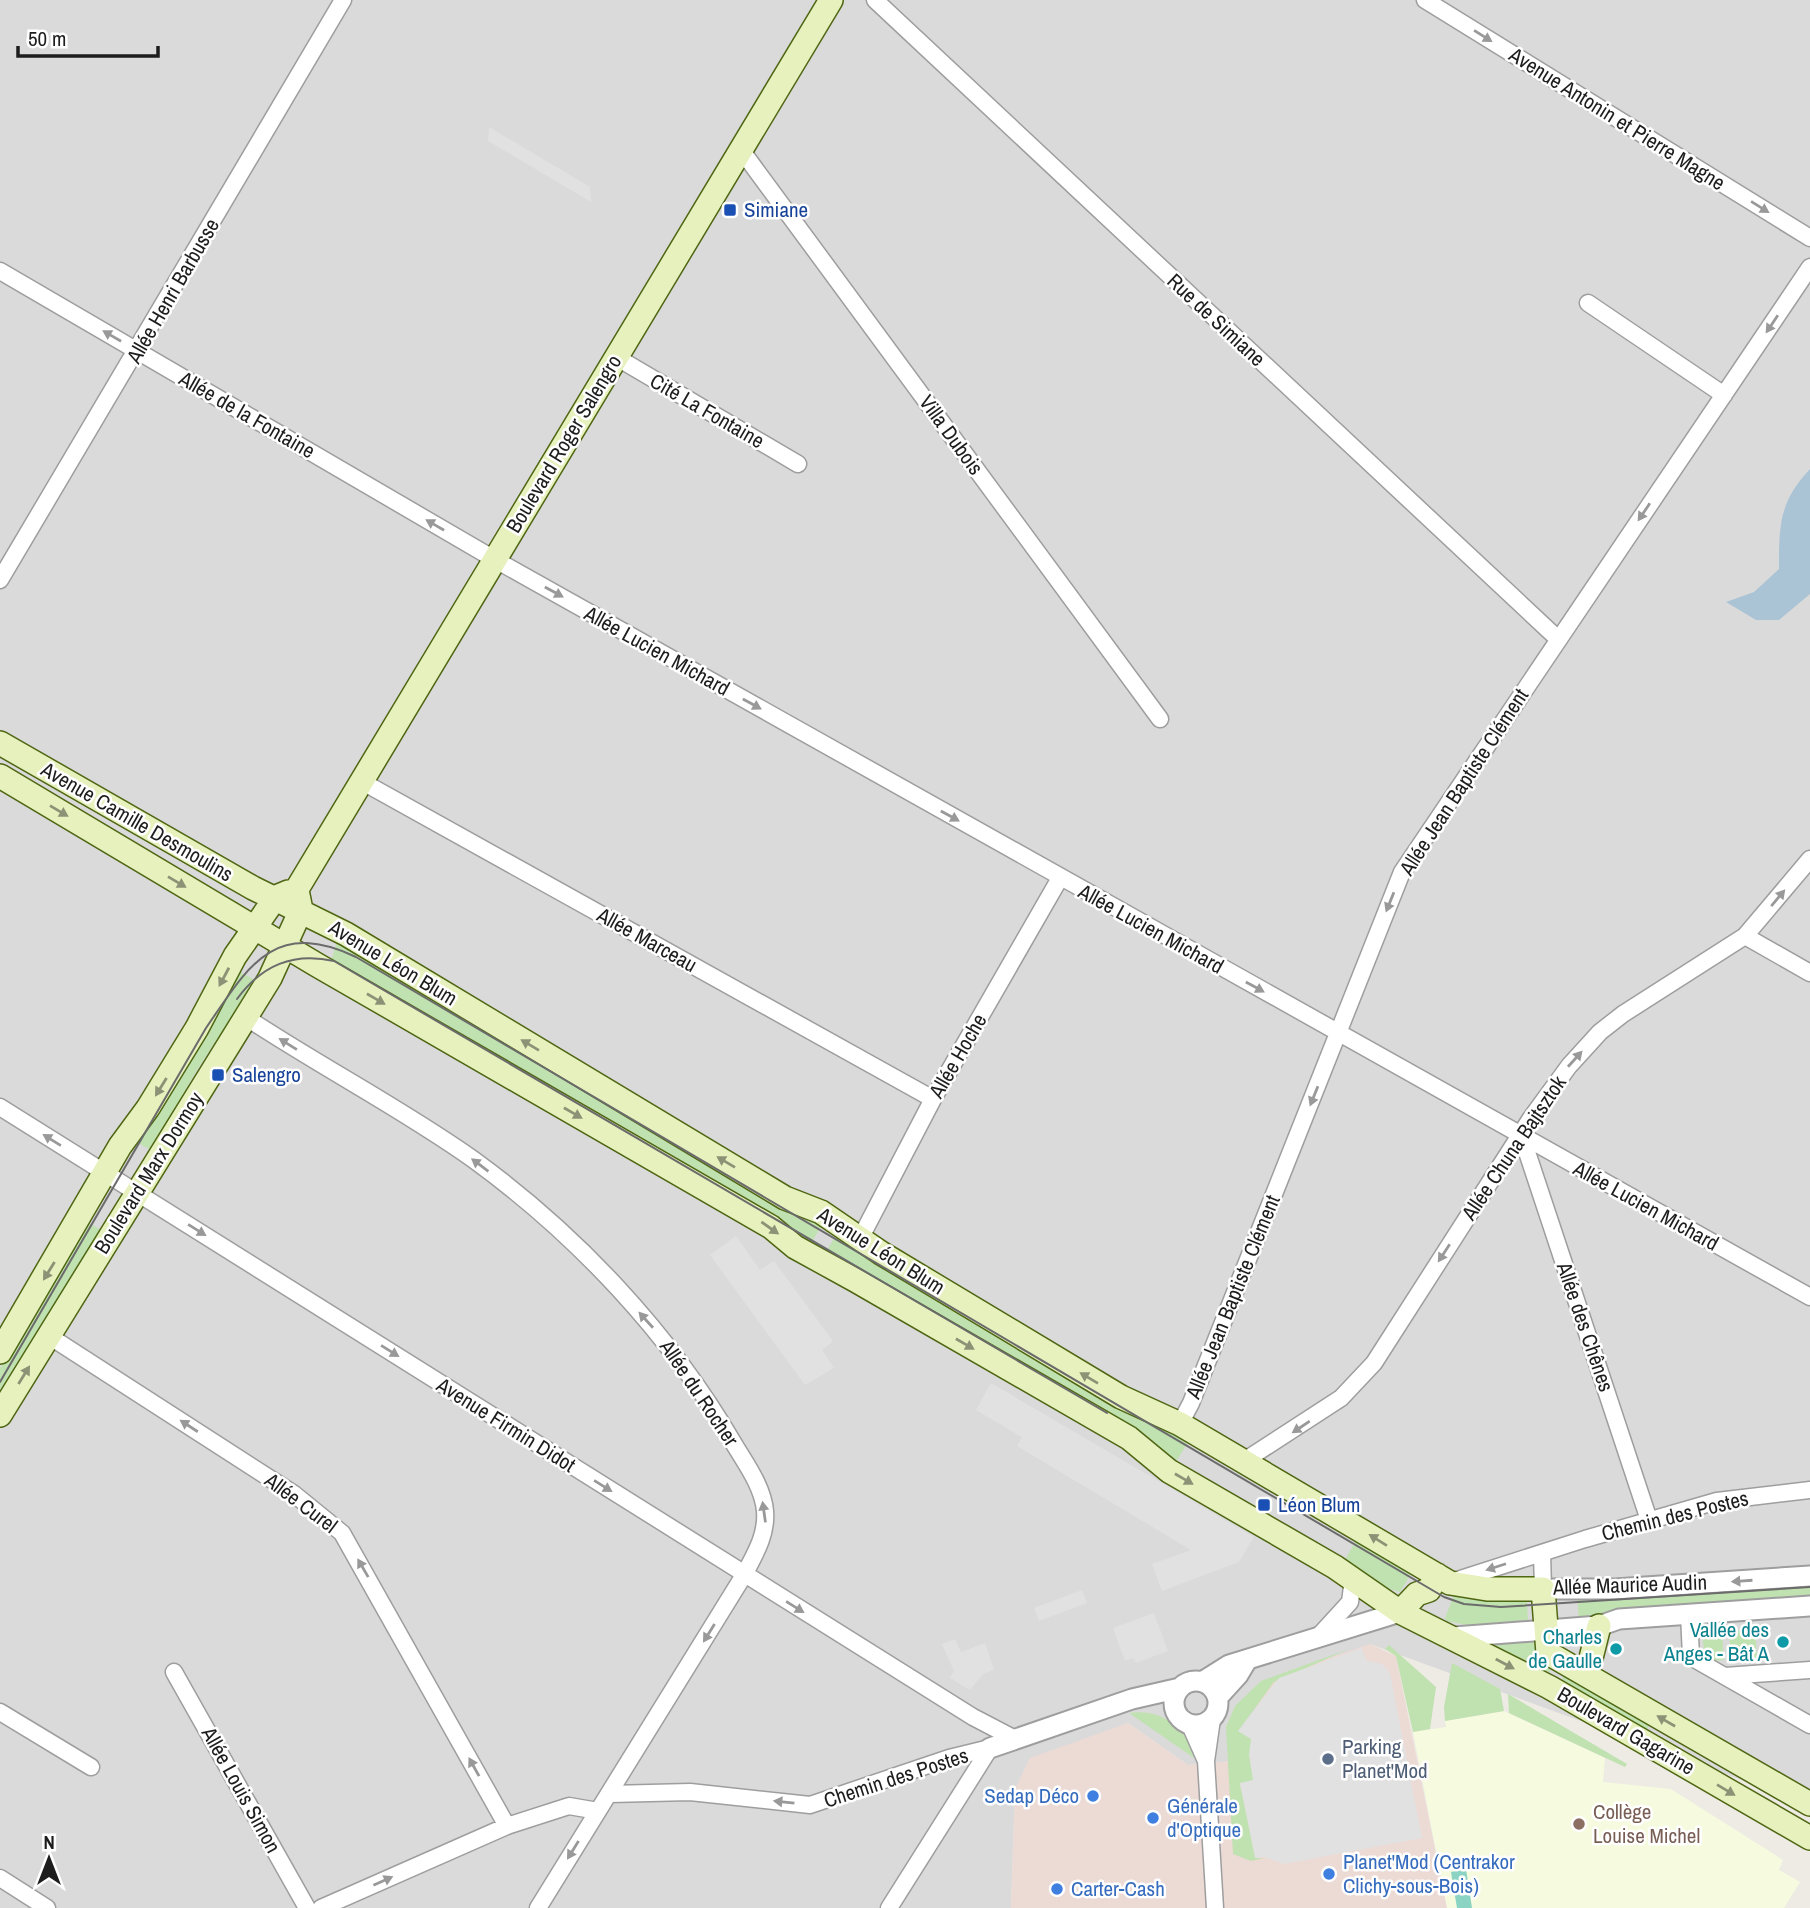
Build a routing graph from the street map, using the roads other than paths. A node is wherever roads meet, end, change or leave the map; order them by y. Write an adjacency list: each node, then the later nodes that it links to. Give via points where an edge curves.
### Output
1 (343, 0): 11 (street, Allée Henri Barbusse)
2 (831, 0): 6 (main road, Boulevard Roger Salengro)
3 (875, 0): 17 (street, Rue de Simiane)
4 (1425, 0): 5 (street, Avenue Antonin et Pierre Magne)
5 (1446, 6): 7 (street, Avenue Antonin et Pierre Magne, one-way to 7)
6 (741, 151): 12 (main road, Boulevard Roger Salengro); 18 (street, Villa Dubois)
7 (1810, 238)
8 (1810, 267): 13 (street, Allée Jean Baptiste Clément, one-way to 13)
9 (0, 271): 11 (street, Allée de la Fontaine, one-way to 9)
10 (1588, 303): 13 (street)
11 (138, 351): 15 (street, Allée de la Fontaine, one-way to 11); 16 (street, Allée Henri Barbusse)
12 (616, 357): 14 (street, Cité La Fontaine); 15 (main road, Boulevard Roger Salengro)
13 (1724, 395): 17 (street, Allée Jean Baptiste Clément, one-way to 17)
14 (798, 464)
15 (494, 559): 21 (main road, Boulevard Roger Salengro); 23 (street, Allée Lucien Michard, one-way to 23)
16 (0, 580)
17 (1559, 639): 30 (street, Allée Jean Baptiste Clément, one-way to 30, via 1402,872)
18 (1160, 719)
19 (0, 743): 24 (main road, Avenue Camille Desmoulins, via 253,888)
20 (0, 776): 25 (main road, Avenue Camille Desmoulins, one-way to 25)
21 (361, 781): 24 (main road, Boulevard Roger Salengro); 31 (street, Allée Marceau)
22 (1810, 859): 26 (street, Allée Chuna Bajtsztok, one-way to 22)
23 (1060, 878): 30 (street, Allée Lucien Michard, one-way to 30); 31 (street, Allée Hoche)
24 (291, 899): 25 (main road, Boulevard Marx Dormoy); 27 (main road, Boulevard Marx Dormoy); 36 (main road, Avenue Léon Blum, one-way to 24, via 821,1212 785,1198)
25 (254, 927): 27 (main road, Avenue Léon Blum); 34 (main road, Boulevard Marx Dormoy, one-way to 34, via 190,1040)
26 (1745, 936): 28 (street); 33 (street, Allée Chuna Bajtsztok, one-way to 26, via 1600,1031)
27 (286, 946): 29 (main road, Boulevard Marx Dormoy); 49 (main road, Avenue Léon Blum, one-way to 49, via 771,1227 828,1268 1129,1438 1169,1471)
28 (1810, 972)
29 (244, 1016): 35 (main road, Boulevard Marx Dormoy); 46 (street, Allée du Rocher, one-way to 29, via 766,1527 765,1508 755,1479 708,1398 666,1343 570,1242 483,1168)
30 (1339, 1033): 33 (street, Allée Lucien Michard); 41 (street, Allée Jean Baptiste Clément, one-way to 41)
31 (933, 1099): 36 (street, Allée Hoche)
32 (0, 1107): 34 (street, Avenue Firmin Didot, one-way to 32)
33 (1521, 1134): 37 (street, Allée Lucien Michard); 42 (street, Allée Chuna Bajtsztok, one-way to 42, via 1374,1363 1341,1398); 44 (street, Allée des Chênes)
34 (104, 1172): 35 (street, Avenue Firmin Didot); 39 (main road, Boulevard Marx Dormoy, one-way to 39)
35 (140, 1193): 38 (main road, Boulevard Marx Dormoy); 46 (street, Avenue Firmin Didot, one-way to 46)
36 (861, 1237): 41 (main road, Avenue Léon Blum, one-way to 36, via 1121,1397)
37 (1810, 1297)
38 (49, 1336): 40 (main road, Boulevard Marx Dormoy, one-way to 38); 79 (street, Allée Curel, one-way to 38, via 342,1533 294,1494)
39 (0, 1352)
40 (0, 1415)
41 (1180, 1424): 42 (main road, Avenue Léon Blum)
42 (1244, 1461): 48 (main road, Avenue Léon Blum, one-way to 42)
43 (1810, 1490): 44 (street, Chemin des Postes, via 1737,1497)
44 (1649, 1520): 45 (street, Chemin des Postes)
45 (1542, 1553): 48 (street, Chemin des Postes, one-way to 48); 50 (street)
46 (744, 1575): 72 (street, Avenue Firmin Didot, one-way to 72); 76 (street, Allée du Rocher, one-way to 76)
47 (1810, 1576): 50 (street, Allée Maurice Audin, one-way to 50, via 1615,1589)
48 (1444, 1579): 50 (main road, Allée Maurice Audin, via 1478,1588); 52 (main road, via 1417,1594)
49 (1353, 1580): 52 (main road, Avenue Léon Blum); 56 (street, via 1350,1602)
50 (1543, 1588): 55 (main road, Boulevard Gagarine)
51 (1810, 1606): 53 (street, Allée Maurice Audin)
52 (1400, 1612): 56 (street); 57 (main road, Boulevard Gagarine)
53 (1689, 1614): 54 (street, Allée Maurice Audin, via 1619,1619); 62 (street, via 1691,1657)
54 (1599, 1626): 55 (street, Allée Maurice Audin); 61 (main road)
55 (1546, 1629): 57 (street, Allée Maurice Audin); 61 (main road, Boulevard Gagarine, via 1548,1653)
56 (1318, 1637): 58 (street)
57 (1454, 1637): 80 (main road, Boulevard Gagarine, one-way to 80, via 1656,1747)
58 (1247, 1660): 63 (street); 65 (street)
59 (1810, 1670): 62 (street)
60 (174, 1672): 83 (street, Allée Louis Simon)
61 (1587, 1674): 77 (main road, Boulevard Gagarine, one-way to 61)
62 (1724, 1676): 71 (street)
63 (1202, 1682): 64 (street); 65 (street)
64 (1180, 1688): 66 (street, Chemin des Postes); 67 (street, via 1174,1698)
65 (1218, 1697): 69 (street)
66 (1132, 1699): 67 (street); 72 (street, Chemin des Postes)
67 (1175, 1709): 70 (street)
68 (0, 1712): 75 (street)
69 (1212, 1719): 70 (street); 74 (street)
70 (1190, 1725): 74 (street)
71 (1810, 1725)
72 (1015, 1740): 73 (street, Chemin des Postes)
73 (990, 1748): 76 (street, Chemin des Postes, one-way to 76, via 810,1805 690,1792); 86 (street)
74 (1206, 1761): 87 (street)
75 (91, 1767)
76 (610, 1794): 78 (street, Allée du Rocher)
77 (1810, 1804)
78 (598, 1811): 79 (street, via 569,1806); 85 (street, Allée du Rocher, one-way to 85)
79 (507, 1826): 84 (street, one-way to 79)
80 (1810, 1838)
81 (0, 1878): 82 (street)
82 (47, 1908)
83 (307, 1908)
84 (321, 1908)
85 (538, 1908)
86 (889, 1908)
87 (1215, 1908)

